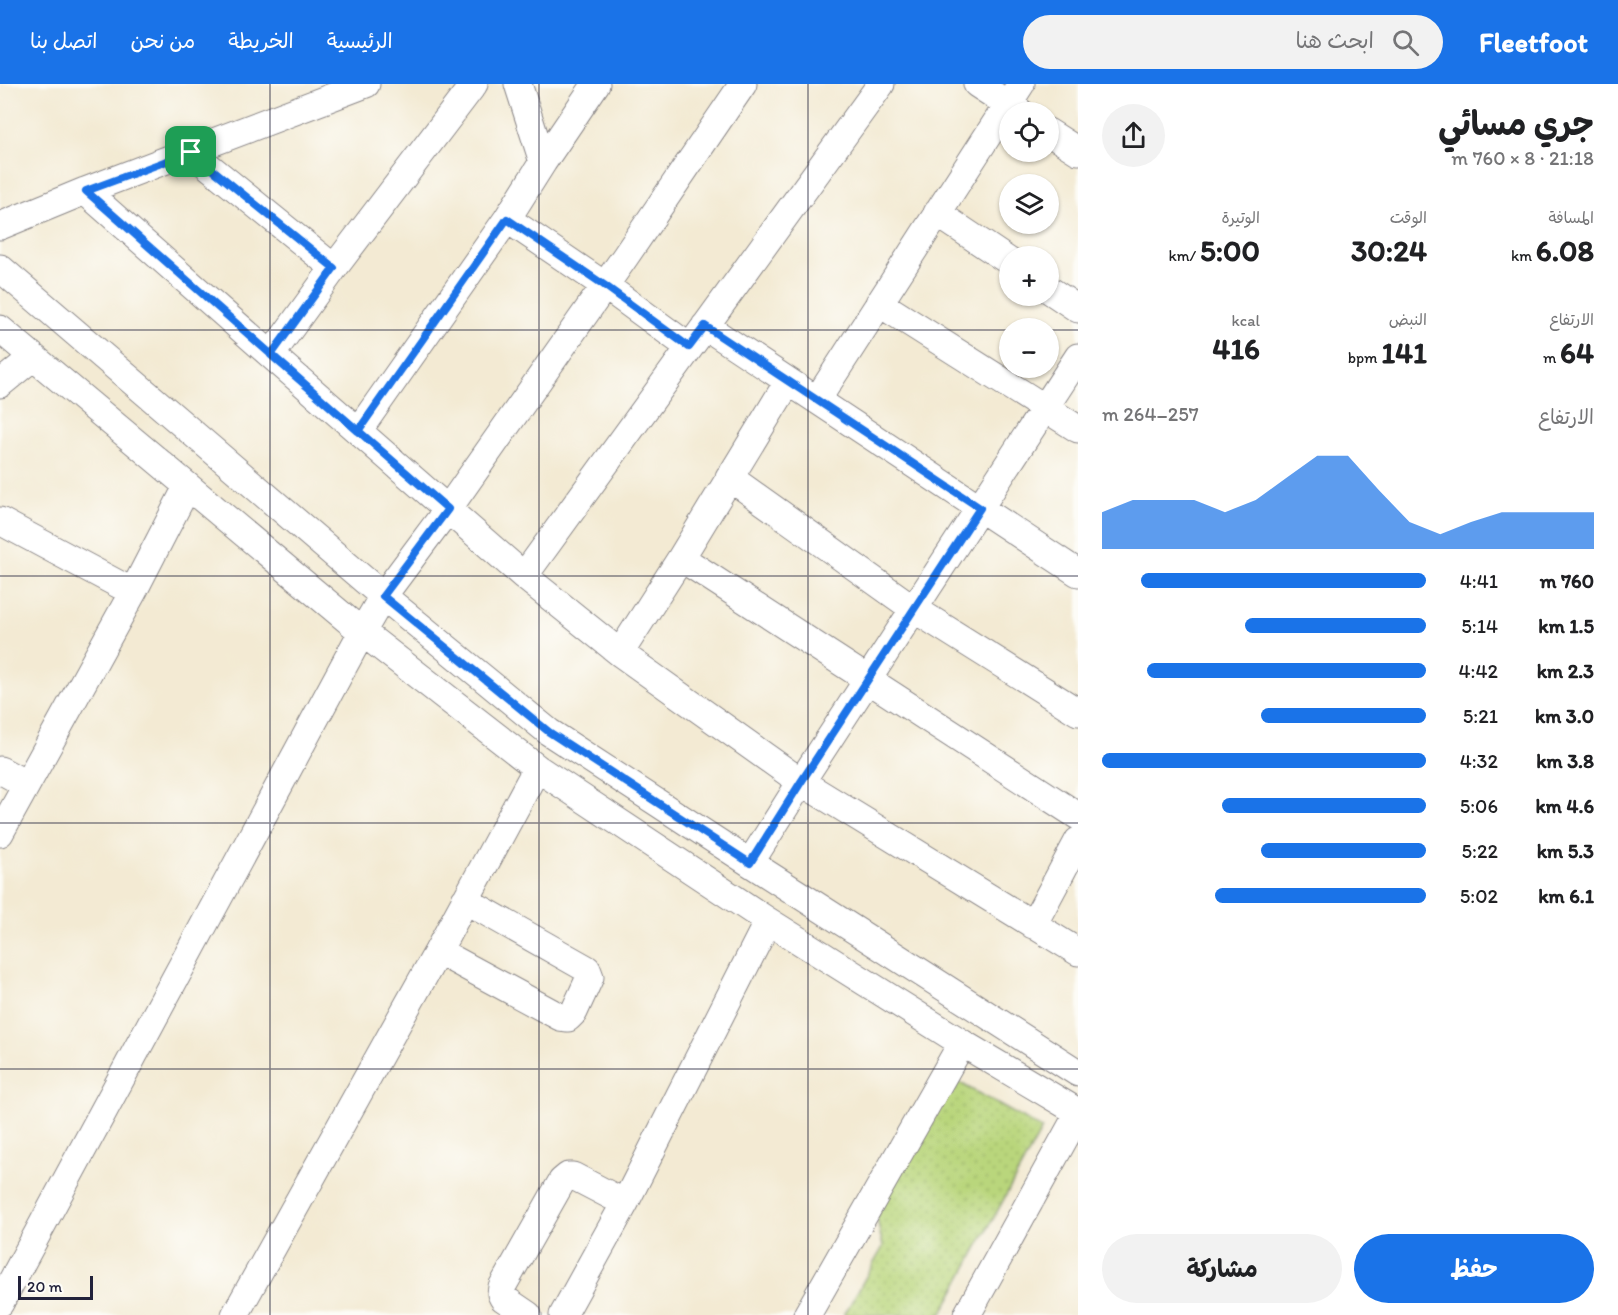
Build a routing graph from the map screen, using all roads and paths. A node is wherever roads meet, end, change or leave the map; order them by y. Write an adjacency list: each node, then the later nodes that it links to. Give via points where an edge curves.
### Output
1 (366, 84): 11 (street)
2 (474, 84): 19 (street)
3 (518, 84): 12 (street)
4 (596, 84): 12 (street)
5 (743, 84): 20 (street)
6 (881, 84): 25 (street)
7 (977, 84): 8 (street)
8 (1016, 100): 14 (street)
9 (1059, 139): 10 (street)
10 (1078, 151)
11 (191, 152): 13 (street); 19 (street)
12 (543, 162): 15 (street)
13 (86, 191): 16 (street); 26 (street)
14 (937, 213): 17 (street); 22 (street)
15 (507, 219): 20 (street); 34 (street)
16 (0, 226)
17 (999, 255)
18 (0, 268): 44 (street)
19 (334, 268): 26 (street)
20 (604, 285): 25 (street); 38 (street)
21 (1059, 296): 23 (street)
22 (879, 303): 31 (street); 32 (street)
23 (1078, 309)
24 (0, 329): 27 (street)
25 (697, 337): 29 (street); 42 (street)
26 (271, 355): 34 (street)
27 (33, 357): 30 (street); 36 (street)
28 (1078, 357): 32 (street)
29 (788, 382): 31 (street); 35 (street)
30 (0, 384)
31 (817, 400): 37 (street)
32 (1045, 408): 33 (street); 37 (street)
33 (1078, 429)
34 (358, 431): 38 (street)
35 (729, 477): 40 (street); 45 (street)
36 (187, 487): 43 (street); 46 (street)
37 (980, 508): 41 (street); 45 (street)
38 (448, 509): 42 (street); 44 (street)
39 (0, 521): 43 (street)
40 (681, 558): 47 (street); 48 (street)
41 (1078, 573)
42 (524, 576): 47 (street)
43 (133, 592): 53 (street)
44 (383, 596): 46 (street); 57 (street, via 549,732)
45 (914, 609): 48 (street); 49 (street)
46 (362, 632): 50 (street); 67 (street)
47 (620, 653): 52 (street)
48 (868, 679): 52 (street); 54 (street)
49 (1078, 712)
50 (537, 768): 58 (street); 59 (street)
51 (0, 770): 53 (street)
52 (801, 782): 57 (street); 60 (street)
53 (26, 784): 55 (street)
54 (1078, 816)
55 (0, 833)
56 (1078, 841): 60 (street)
57 (750, 863): 64 (street)
58 (465, 900): 61 (street); 61 (street, via 587,969 590,977 574,1012 568,1018 560,1017)
59 (768, 921): 63 (street); 66 (street)
60 (1033, 925): 62 (street)
61 (438, 951): 68 (street)
62 (1078, 952)
63 (962, 1043): 65 (street); 71 (street)
64 (1078, 1073)
65 (1078, 1113): 72 (street)
66 (625, 1203): 69 (street, via 573,1176 562,1181 501,1287 507,1303); 70 (street)
67 (0, 1303)
68 (244, 1312)
69 (528, 1315)
70 (562, 1315)
71 (807, 1315)
72 (967, 1315)

